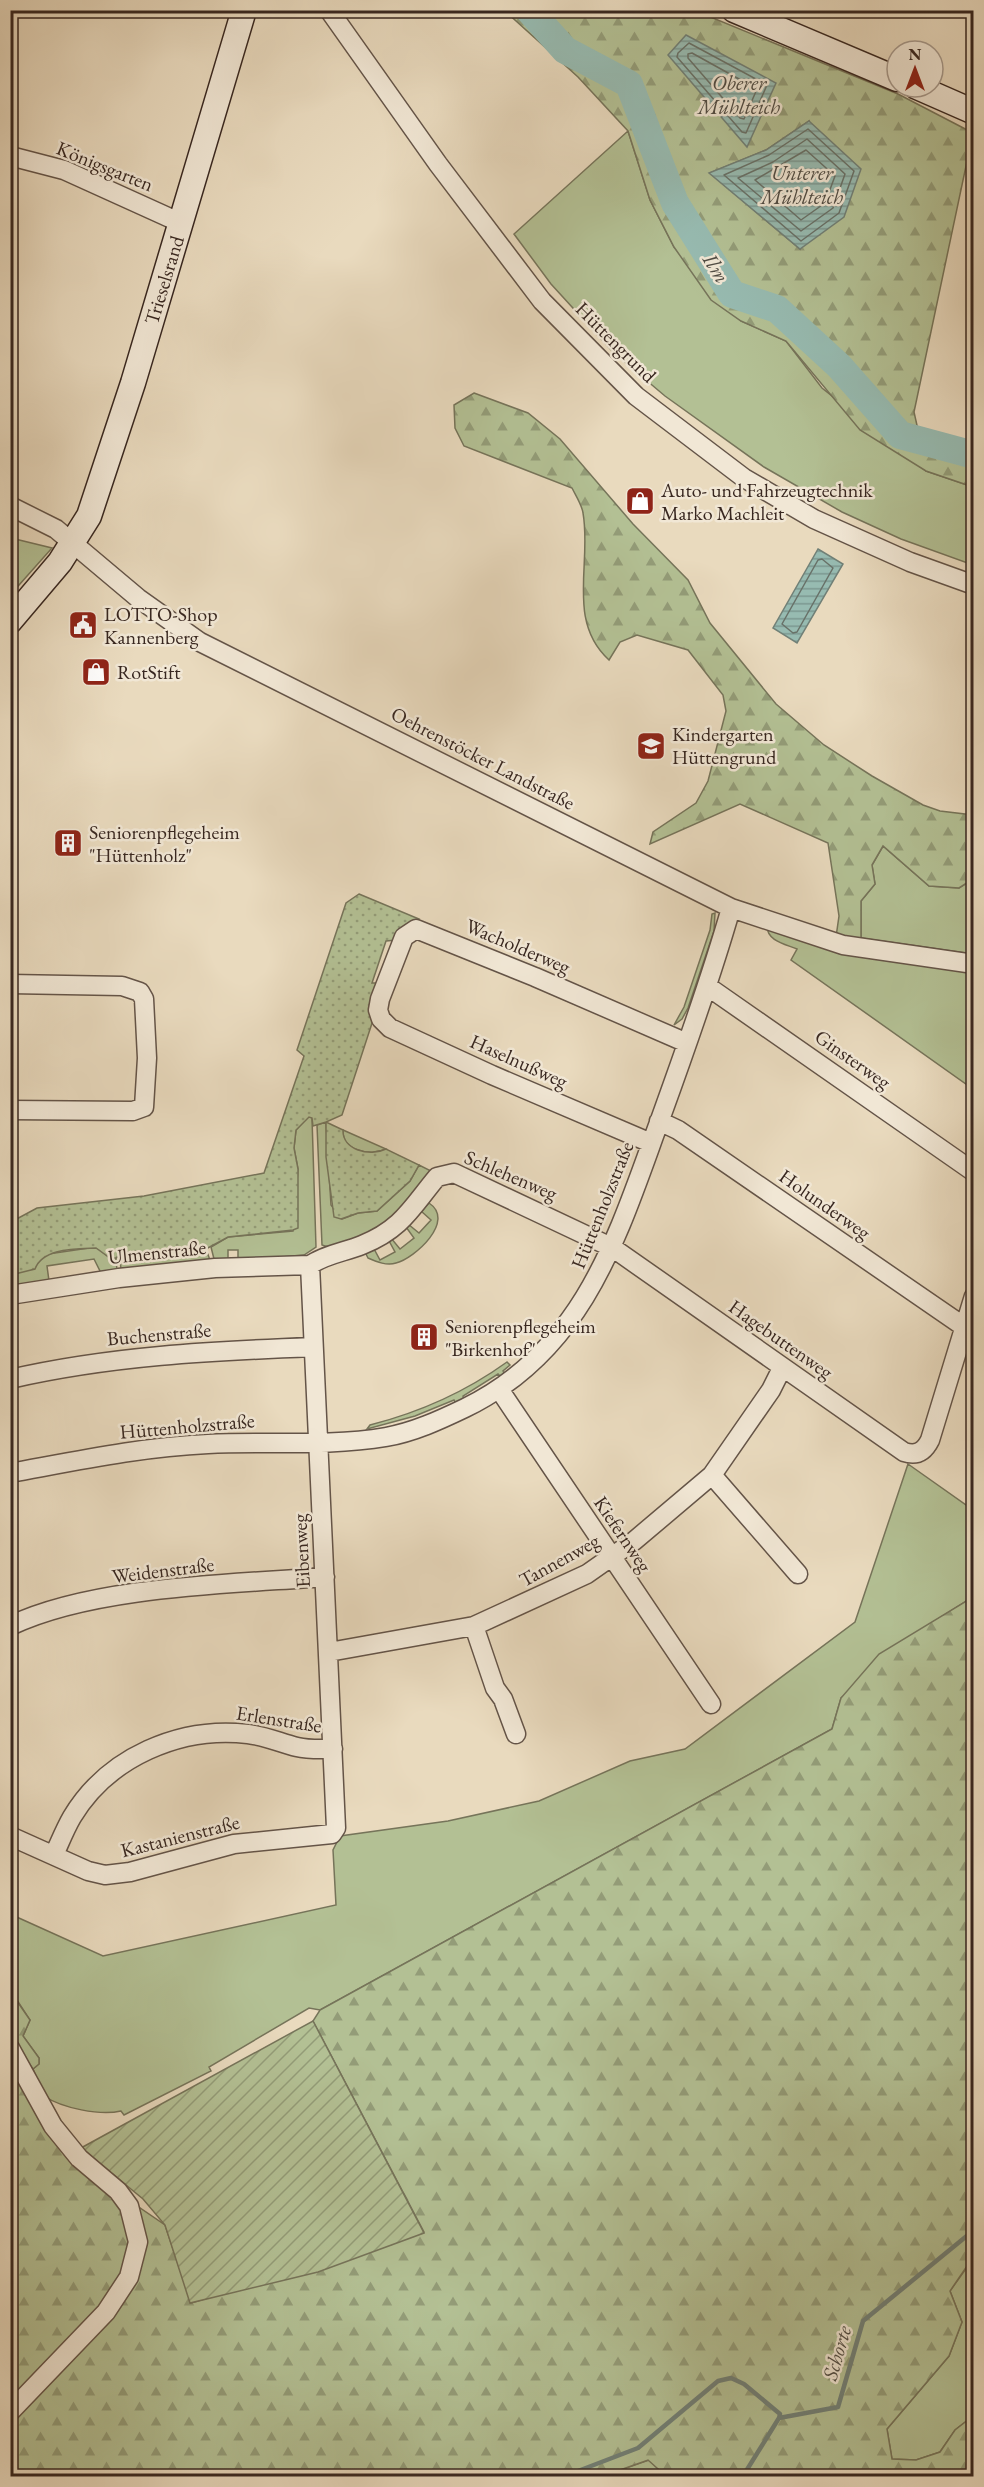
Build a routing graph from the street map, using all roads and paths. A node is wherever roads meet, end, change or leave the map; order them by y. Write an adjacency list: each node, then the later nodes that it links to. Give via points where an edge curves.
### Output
1 (244, 10): 8 (street, Trieselsrand)
2 (329, 10): 11 (street, Hüttengrund, via 438,164 542,301 636,396 744,478 814,519)
3 (734, 10): 4 (street)
4 (885, 74)
5 (944, 99): 6 (street)
6 (974, 112)
7 (10, 156): 8 (street, Königsgarten, via 64,170)
8 (181, 223): 10 (street, Trieselsrand, via 114,442 89,516)
9 (10, 506): 10 (street, Oehrenstöcker Landstraße, via 56,529)
10 (73, 544): 12 (street, Trieselsrand); 13 (street, Oehrenstöcker Landstraße, via 138,598 200,642)
11 (974, 585)
12 (10, 621)
13 (731, 908): 14 (street, Oehrenstöcker Landstraße, via 843,945); 16 (street, Hüttenholzstraße)
14 (974, 963)
15 (10, 984): 19 (street, via 122,987 140,992 144,999 147,1058 144,1107 133,1111)
16 (706, 986): 18 (street, Hüttenholzstraße); 22 (street, Ginsterweg)
17 (378, 1010): 18 (street, Wacholderweg, via 404,937 416,930 535,976); 21 (street, Haselnußweg, via 390,1028)
18 (687, 1043): 20 (street, Hüttenholzstraße)
19 (10, 1110)
20 (659, 1121): 21 (street, Hüttenholzstraße); 27 (street, Holunderweg, via 678,1130)
21 (651, 1143): 23 (street, Hüttenholzstraße)
22 (974, 1172)
23 (612, 1248): 24 (street, Schlehenweg, via 449,1172 437,1177 420,1203 387,1233); 29 (street, Hagebuttenweg); 31 (street, Hüttenholzstraße, via 595,1284 564,1329)
24 (310, 1265): 25 (street, Ulmenstraße, via 194,1270); 28 (street, Eibenweg)
25 (10, 1295)
26 (974, 1296): 27 (street)
27 (963, 1326): 29 (street, Hagebuttenweg, via 927,1447 917,1453 904,1452)
28 (313, 1347): 30 (street, Buchenstraße, via 123,1359); 32 (street, Eibenweg)
29 (782, 1368): 34 (street, Tannenweg)
30 (10, 1378)
31 (499, 1389): 32 (street, Hüttenholzstraße, via 441,1420 404,1433); 35 (street, Kiefernweg)
32 (317, 1442): 33 (street, Hüttenholzstraße, via 163,1448); 37 (street, Eibenweg)
33 (10, 1473)
34 (712, 1474): 35 (street, Tannenweg); 36 (street)
35 (611, 1558): 39 (street, Tannenweg, via 547,1594); 41 (street, Kiefernweg)
36 (798, 1574)
37 (325, 1577): 38 (street, Weidenstraße, via 116,1597 35,1616); 40 (street, Eibenweg)
38 (10, 1626)
39 (474, 1626): 40 (street, Tannenweg); 42 (street)
40 (329, 1652): 43 (street, Eibenweg)
41 (711, 1704)
42 (516, 1734)
43 (333, 1749): 44 (street, Eibenweg, via 336,1822); 46 (street, Erlenstraße, via 309,1749 250,1734 224,1732 199,1733 159,1745 112,1771 90,1794 72,1817)
44 (332, 1834): 46 (street, Kastanienstraße, via 234,1844 117,1875 88,1871)
45 (10, 1836): 46 (street, Kastanienstraße)
46 (54, 1855)
47 (10, 2048): 48 (street, via 53,2126 79,2158 118,2191 129,2206 138,2242 129,2277 106,2312)
48 (10, 2412)

